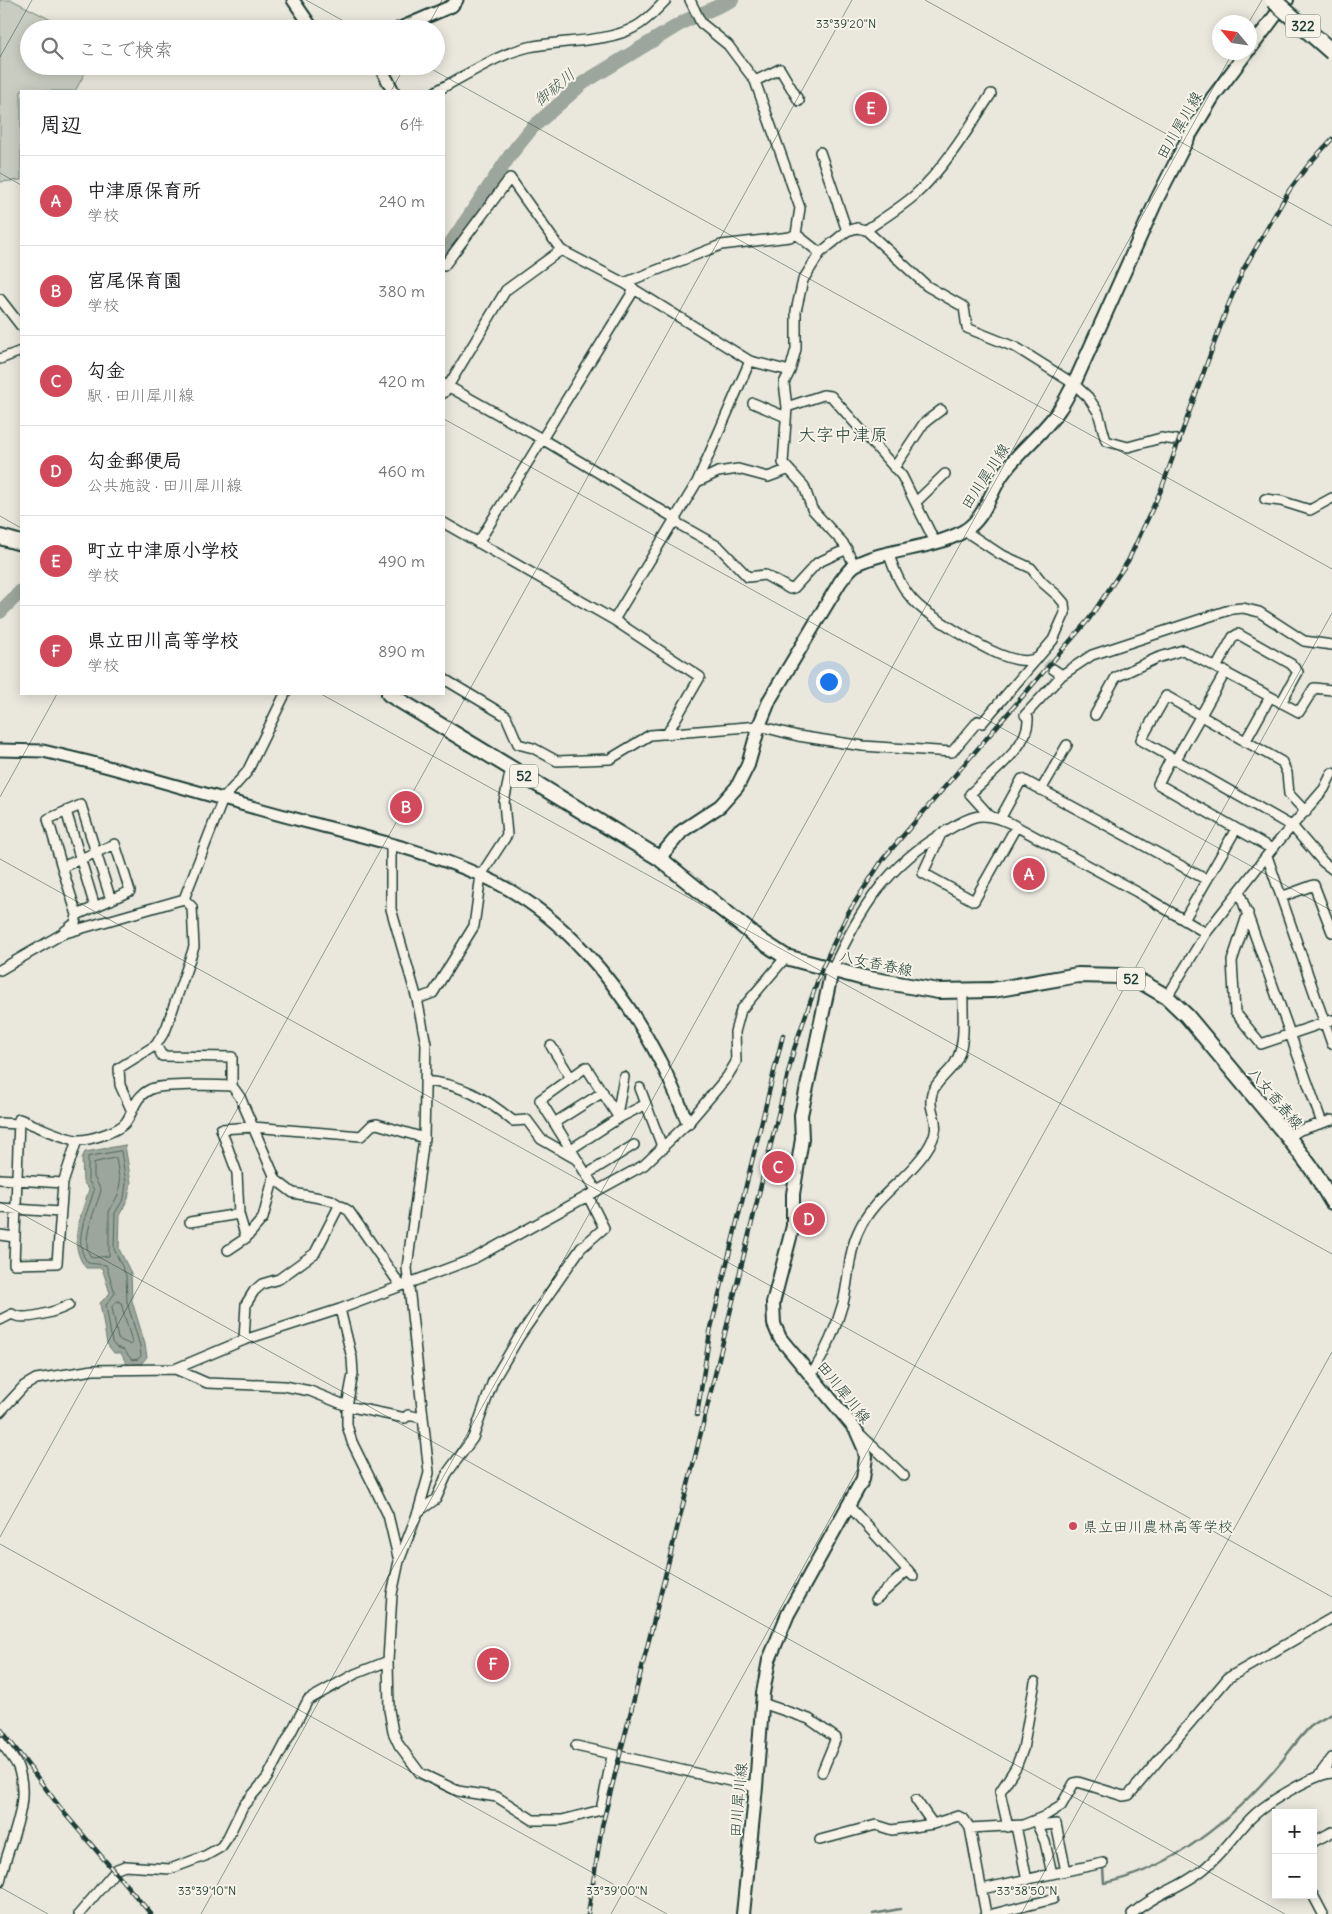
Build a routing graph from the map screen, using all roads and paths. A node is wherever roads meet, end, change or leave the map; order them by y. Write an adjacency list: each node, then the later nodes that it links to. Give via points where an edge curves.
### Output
1 (293, 0): 7 (street)
2 (457, 0): 8 (street, via 452,6)
3 (666, 0): 15 (street, via 648,19 633,28 596,39 512,52)
4 (1273, 0): 10 (highway, 322, bridge)
5 (1287, 0): 9 (main road)
6 (691, 2): 13 (street, via 702,23 728,45)
7 (307, 20)
8 (419, 20)
9 (1257, 40)
10 (1332, 52)
11 (1241, 60): 33 (main road, 田川犀川線, via 1188,138)
12 (385, 75): 14 (street)
13 (755, 81): 17 (street, via 780,69); 21 (street, via 800,208)
14 (392, 90)
15 (438, 90)
16 (991, 94): 19 (street, via 924,186)
17 (799, 100)
18 (820, 152): 20 (street)
19 (866, 230): 20 (street); 33 (street, via 927,286 964,307 967,328 1017,348)
20 (847, 231): 23 (street)
21 (796, 234): 23 (street); 25 (street, via 721,245)
22 (561, 250): 24 (street, via 510,178); 25 (street); 34 (street, via 506,290)
23 (820, 253): 32 (street, via 803,280 797,299 796,349)
24 (445, 265)
25 (624, 283): 26 (street)
26 (634, 290): 31 (street); 39 (street)
27 (0, 299): 28 (street)
28 (18, 315)
29 (20, 352): 30 (street)
30 (0, 359)
31 (750, 361): 32 (street); 44 (street)
32 (790, 371): 36 (street, via 784,383)
33 (1074, 384): 40 (street, via 1098,412 1106,441 1128,447 1161,438); 50 (main road, 田川犀川線, via 1059,411 1001,476 982,513)
34 (445, 388): 39 (street)
35 (753, 403): 38 (street)
36 (787, 407): 38 (street); 41 (street, via 824,395 831,396)
37 (941, 410): 41 (street, via 924,423)
38 (786, 417): 42 (street, via 782,462)
39 (542, 439): 48 (street); 52 (street)
40 (1176, 440)
41 (894, 468): 47 (street)
42 (788, 470): 44 (street, via 768,477 738,469 718,472); 55 (street, via 804,486 812,509)
43 (945, 474): 47 (street)
44 (697, 482): 48 (street)
45 (1332, 498): 46 (street, via 1310,510)
46 (1265, 499)
47 (916, 502): 53 (street)
48 (675, 520): 55 (street, via 719,547 748,577 766,575 790,589 817,563); 58 (street)
49 (445, 524): 52 (street)
50 (965, 530): 53 (main road, 田川犀川線); 60 (street, via 1000,554 1031,568 1064,603 1061,625)
51 (0, 537): 54 (main road)
52 (478, 542): 58 (street)
53 (935, 542): 56 (main road, 田川犀川線)
54 (20, 543)
55 (847, 549): 57 (street)
56 (889, 555): 57 (main road, 田川犀川線); 60 (street, via 898,581 914,603 925,611 1006,658 1021,662)
57 (855, 566): 73 (main road, via 840,582 770,699)
58 (614, 620): 74 (street, via 700,677)
59 (1332, 645): 64 (street, via 1309,643 1269,617 1243,608 1220,612 1092,655)
60 (1042, 659): 73 (street, via 982,723 978,721 952,752 863,746)
61 (1217, 666): 63 (street); 70 (street, via 1233,637 1238,634 1291,664 1298,672); 71 (street, via 1183,650 1157,658 1116,677)
62 (1054, 669): 64 (street)
63 (1226, 671): 69 (street); 72 (street)
64 (1062, 675): 85 (street, via 1025,715 1029,725 1022,744 970,794)
65 (445, 680): 74 (street, via 506,716 518,744 557,761 610,759 650,735)
66 (1332, 690): 70 (street, via 1314,688 1299,712)
67 (284, 695): 82 (street, via 246,772)
68 (391, 695): 79 (main road, 八女香春線 / 52)
69 (1270, 697): 70 (street); 75 (street)
70 (1281, 703)
71 (1095, 715)
72 (1201, 716): 75 (street); 78 (street); 78 (street, via 1166,696 1141,740)
73 (759, 726): 74 (street); 94 (main road, via 748,765 737,787 720,806 682,831)
74 (667, 734)
75 (1246, 742): 84 (street, via 1285,766 1289,794)
76 (1067, 745): 81 (street)
77 (0, 750): 82 (street, via 43,751)
78 (1173, 759): 88 (street); 89 (street, via 1158,784)
79 (511, 768): 94 (main road, 八女香春線 / 52); 98 (street, via 504,802 508,836)
80 (1332, 773): 84 (street)
81 (1041, 790): 86 (street, via 1022,779); 99 (street)
82 (224, 799): 91 (street); 102 (street)
83 (66, 811): 92 (street, via 81,805); 95 (street); 96 (street, via 48,819)
84 (1306, 812): 88 (street)
85 (989, 815): 86 (street); 90 (street, via 972,816)
86 (1000, 819): 87 (street)
87 (1016, 826): 90 (street, via 974,901 923,873); 107 (street)
88 (1293, 828): 93 (street); 97 (street)
89 (1236, 829): 93 (street); 99 (street)
90 (941, 834): 113 (street, via 920,846 891,873 853,925)
91 (391, 845): 98 (street); 116 (street, via 391,909)
92 (98, 852): 95 (street); 103 (street); 103 (street, via 115,844 130,891)
93 (1270, 853): 100 (street); 101 (street)
94 (659, 858): 111 (main road, 八女香春線 / 52, via 760,940)
95 (80, 859): 96 (street); 104 (street)
96 (62, 867): 106 (street)
97 (1332, 870)
98 (482, 875): 116 (street, via 474,926 433,993); 136 (street, via 551,920 608,977 660,1061)
99 (1207, 880): 107 (street)
100 (1240, 891): 105 (street); 109 (street)
101 (1281, 897): 108 (street, via 1314,884); 117 (street)
102 (184, 899): 110 (street); 120 (street, via 192,907 194,947 166,1029)
103 (111, 900): 104 (street)
104 (95, 907): 106 (street)
105 (1248, 913): 118 (street); 118 (street, via 1232,961 1236,1012 1261,1044)
106 (77, 915): 110 (street, via 75,923)
107 (1184, 920): 109 (street)
108 (1331, 928)
109 (1206, 933): 115 (street)
110 (62, 934): 112 (street)
111 (786, 957): 113 (main road, 八女香春線 / 52); 136 (street, via 741,1010 736,1027 736,1062)
112 (0, 970)
113 (832, 970): 114 (main road, 八女香春線 / 52, via 910,988); 169 (main road, 田川犀川線, via 801,1115 802,1139 793,1194 793,1226 773,1303 774,1324 780,1338)
114 (963, 992): 115 (main road, 八女香春線 / 52, via 1078,975 1108,974 1132,979); 169 (street, via 962,1048 932,1096 934,1138 925,1153 869,1211 857,1233 843,1303 828,1347)
115 (1167, 997): 138 (main road, 八女香春線 / 52, via 1187,1016)
116 (417, 999): 124 (street, via 426,1044)
117 (1328, 1021): 118 (street); 119 (street)
118 (1291, 1033): 134 (street)
119 (1332, 1044)
120 (156, 1045): 125 (street, via 162,1056 232,1057); 129 (street, via 119,1068 120,1085)
121 (551, 1046): 123 (street)
122 (624, 1077): 130 (street)
123 (571, 1078): 127 (street, via 586,1067); 132 (street, via 540,1100)
124 (425, 1081): 139 (street); 144 (street, via 444,1083 486,1099 513,1121 526,1120 541,1139)
125 (232, 1086): 129 (street, via 215,1084 152,1089); 137 (street)
126 (640, 1088): 128 (street)
127 (603, 1092): 130 (street); 132 (street)
128 (646, 1104): 130 (street); 143 (street)
129 (131, 1109): 140 (street, via 126,1122 114,1132)
130 (618, 1116): 142 (street)
131 (1332, 1120): 134 (street)
132 (554, 1122): 142 (street)
133 (0, 1123): 135 (street)
134 (1322, 1123): 138 (street)
135 (19, 1124): 140 (street, via 19,1119); 148 (street)
136 (688, 1124): 143 (street)
137 (252, 1127): 139 (street, via 361,1136 377,1124); 146 (street); 157 (street, via 221,1129 237,1173)
138 (1288, 1137): 152 (main road, 八女香春線 / 52)
139 (424, 1138): 163 (street)
140 (77, 1140): 149 (street)
141 (634, 1144): 145 (street)
142 (571, 1149): 144 (street)
143 (663, 1149): 150 (street, via 644,1165)
144 (578, 1160): 145 (street)
145 (587, 1174): 150 (street)
146 (274, 1176): 153 (street, via 285,1189 331,1200); 161 (street, via 263,1218)
147 (0, 1179): 148 (street)
148 (16, 1181): 149 (street); 155 (street)
149 (63, 1183): 156 (street)
150 (596, 1190): 151 (street)
151 (588, 1196): 163 (street, via 473,1259); 176 (street, via 604,1228 581,1248 519,1337 493,1381 473,1438 448,1472 436,1499)
152 (1332, 1202)
153 (339, 1206): 163 (street, via 348,1211); 167 (street, via 315,1253 279,1279 262,1284 254,1291 246,1304)
154 (0, 1208): 155 (street)
155 (15, 1209): 156 (street); 160 (street)
156 (60, 1212): 160 (street, via 56,1263 14,1264)
157 (239, 1214): 158 (street); 161 (street)
158 (190, 1222)
159 (0, 1235): 160 (street)
160 (14, 1237)
161 (246, 1238): 162 (street)
162 (228, 1250)
163 (404, 1285): 165 (street); 172 (street)
164 (69, 1305): 166 (street, via 21,1318 12,1314)
165 (340, 1309): 167 (street); 170 (street, via 352,1366)
166 (0, 1320)
167 (244, 1340): 168 (street)
168 (175, 1369): 170 (street, via 206,1383 284,1386 302,1389); 171 (street, via 92,1370 36,1379 24,1386)
169 (811, 1376): 173 (main road, 田川犀川線)
170 (347, 1406): 172 (street, via 405,1418 408,1415); 177 (street, via 347,1425 352,1442 388,1515)
171 (0, 1412)
172 (422, 1418): 176 (street, via 429,1473)
173 (856, 1430): 174 (street); 175 (main road, 田川犀川線, via 864,1448 866,1467)
174 (904, 1476)
175 (849, 1506): 178 (street, via 911,1573); 182 (main road, 田川犀川線, via 779,1634 769,1660)
176 (418, 1512): 177 (street)
177 (399, 1562): 180 (street, via 392,1594)
178 (876, 1599)
179 (1332, 1618): 191 (street, via 1228,1678 1128,1796 1074,1783 1061,1806)
180 (388, 1661): 185 (street, via 393,1732 420,1774 440,1784 458,1791 497,1797 532,1820 562,1820 601,1810); 206 (street, via 355,1674 308,1700 267,1778 242,1806 221,1847 170,1869 125,1866 117,1869)
181 (1035, 1682): 193 (street, via 1023,1749 1000,1792)
182 (762, 1703): 187 (street, via 809,1719 836,1738); 189 (main road, 田川犀川線)
183 (0, 1742): 202 (street, via 18,1768 22,1792 22,1808)
184 (576, 1746): 185 (street)
185 (612, 1756): 189 (street)
186 (1332, 1758): 188 (street)
187 (822, 1772)
188 (1329, 1776): 210 (street, via 1255,1814 1202,1870 1147,1901)
189 (756, 1786): 207 (main road, 田川犀川線)
190 (916, 1800): 192 (street)
191 (1036, 1823): 193 (street); 199 (street, via 1056,1824); 200 (street, via 1045,1842)
192 (933, 1824): 194 (street, via 958,1816); 196 (street, via 892,1830 876,1825)
193 (1012, 1826): 194 (street); 201 (street)
194 (970, 1828): 203 (street)
195 (1332, 1832): 197 (street)
196 (820, 1840)
197 (1317, 1840)
198 (1103, 1863): 199 (street)
199 (1066, 1871): 200 (street)
200 (1052, 1874): 201 (street)
201 (1027, 1880): 203 (street)
202 (0, 1882)
203 (982, 1890): 208 (street)
204 (1053, 1899): 209 (street)
205 (1315, 1899): 211 (street)
206 (79, 1914)
207 (743, 1914)
208 (986, 1914)
209 (993, 1914)
210 (1132, 1914)
211 (1324, 1914)

